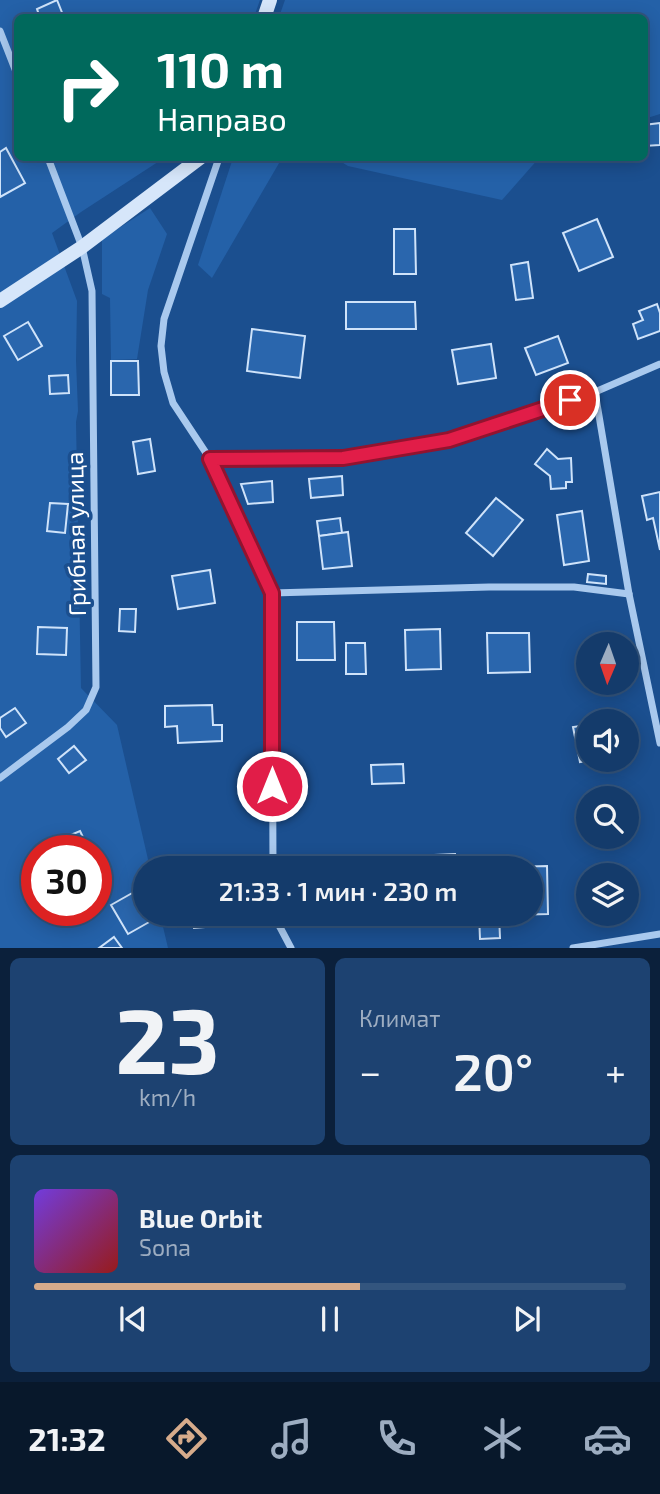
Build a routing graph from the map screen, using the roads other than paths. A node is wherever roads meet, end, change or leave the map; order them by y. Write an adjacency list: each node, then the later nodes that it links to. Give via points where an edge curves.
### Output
1 (0, 31): 2 (street)
2 (14, 67)
3 (49, 161): 6 (street, Грибная улица)
4 (196, 161): 6 (street)
5 (218, 161): 10 (street, via 164,319 161,346 173,403)
6 (82, 247): 7 (street); 14 (street, Грибная улица, via 92,291 96,687 86,710)
7 (0, 301)
8 (660, 365): 9 (street)
9 (595, 392): 10 (street, via 449,440 343,458); 12 (street)
10 (210, 459): 11 (street)
11 (272, 593): 12 (street, via 574,587); 15 (street)
12 (629, 594): 13 (street)
13 (660, 743)
14 (0, 778)
15 (272, 856)
16 (279, 926): 18 (street)
17 (660, 934): 19 (street)
18 (291, 948)
19 (573, 948)

